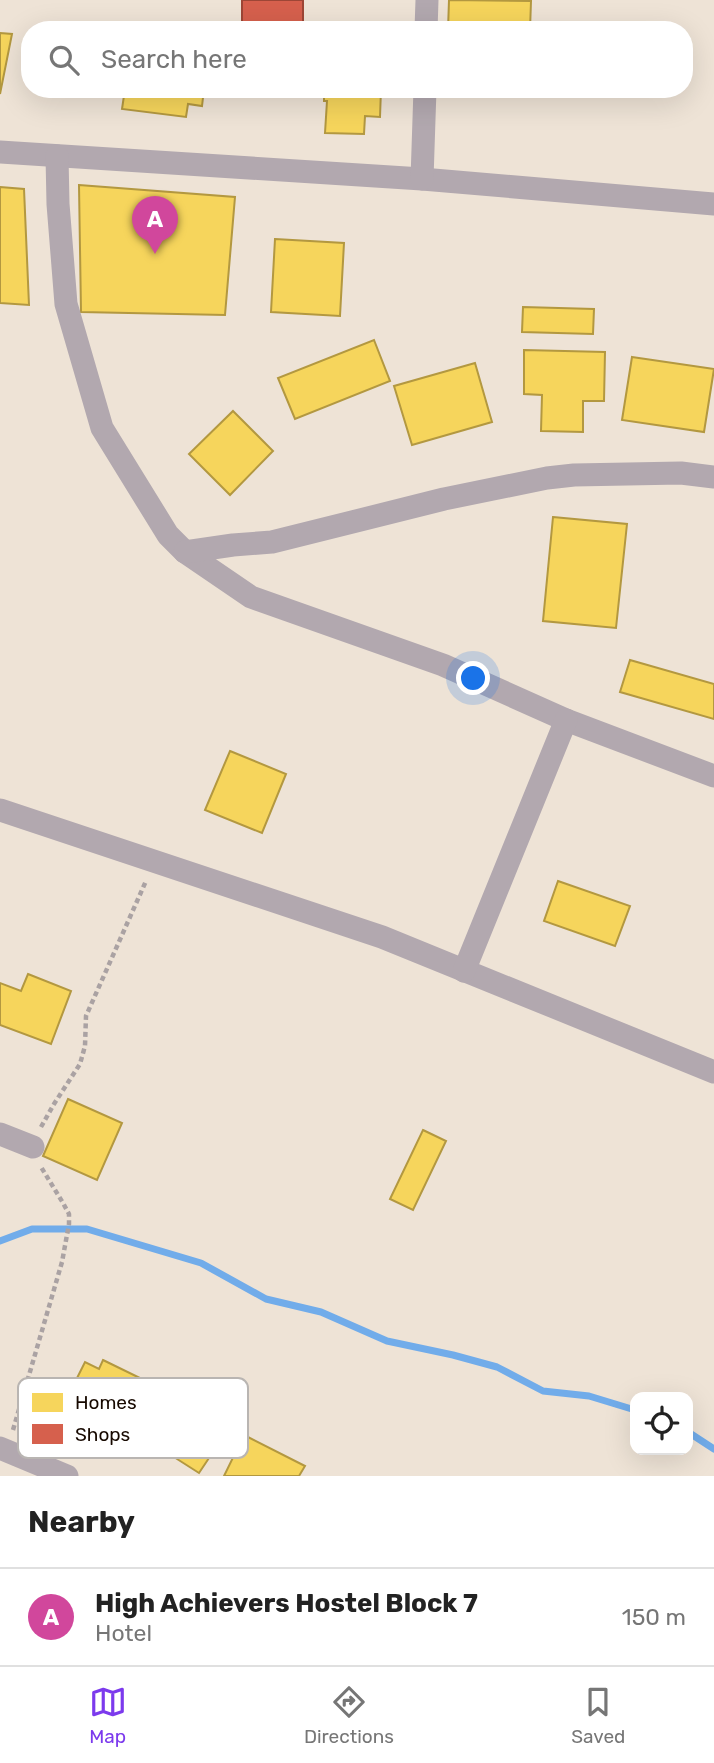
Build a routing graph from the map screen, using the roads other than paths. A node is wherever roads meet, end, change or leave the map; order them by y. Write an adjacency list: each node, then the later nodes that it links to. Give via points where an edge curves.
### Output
1 (428, 0): 2 (street)
2 (427, 21)
3 (425, 98): 6 (street)
4 (0, 152): 5 (street)
5 (57, 156): 6 (street); 9 (street, via 66,304 102,428 168,534)
6 (422, 178): 7 (street)
7 (714, 204)
8 (714, 477): 9 (street, via 681,473 547,478 272,542)
9 (185, 552): 10 (street, via 251,597 443,665)
10 (566, 720): 11 (street); 13 (street)
11 (714, 776)
12 (0, 810): 13 (street, via 382,937)
13 (464, 971): 14 (street)
14 (714, 1072)
15 (0, 1134): 16 (street)
16 (33, 1147)
17 (2, 1454): 18 (street)
18 (67, 1476)

